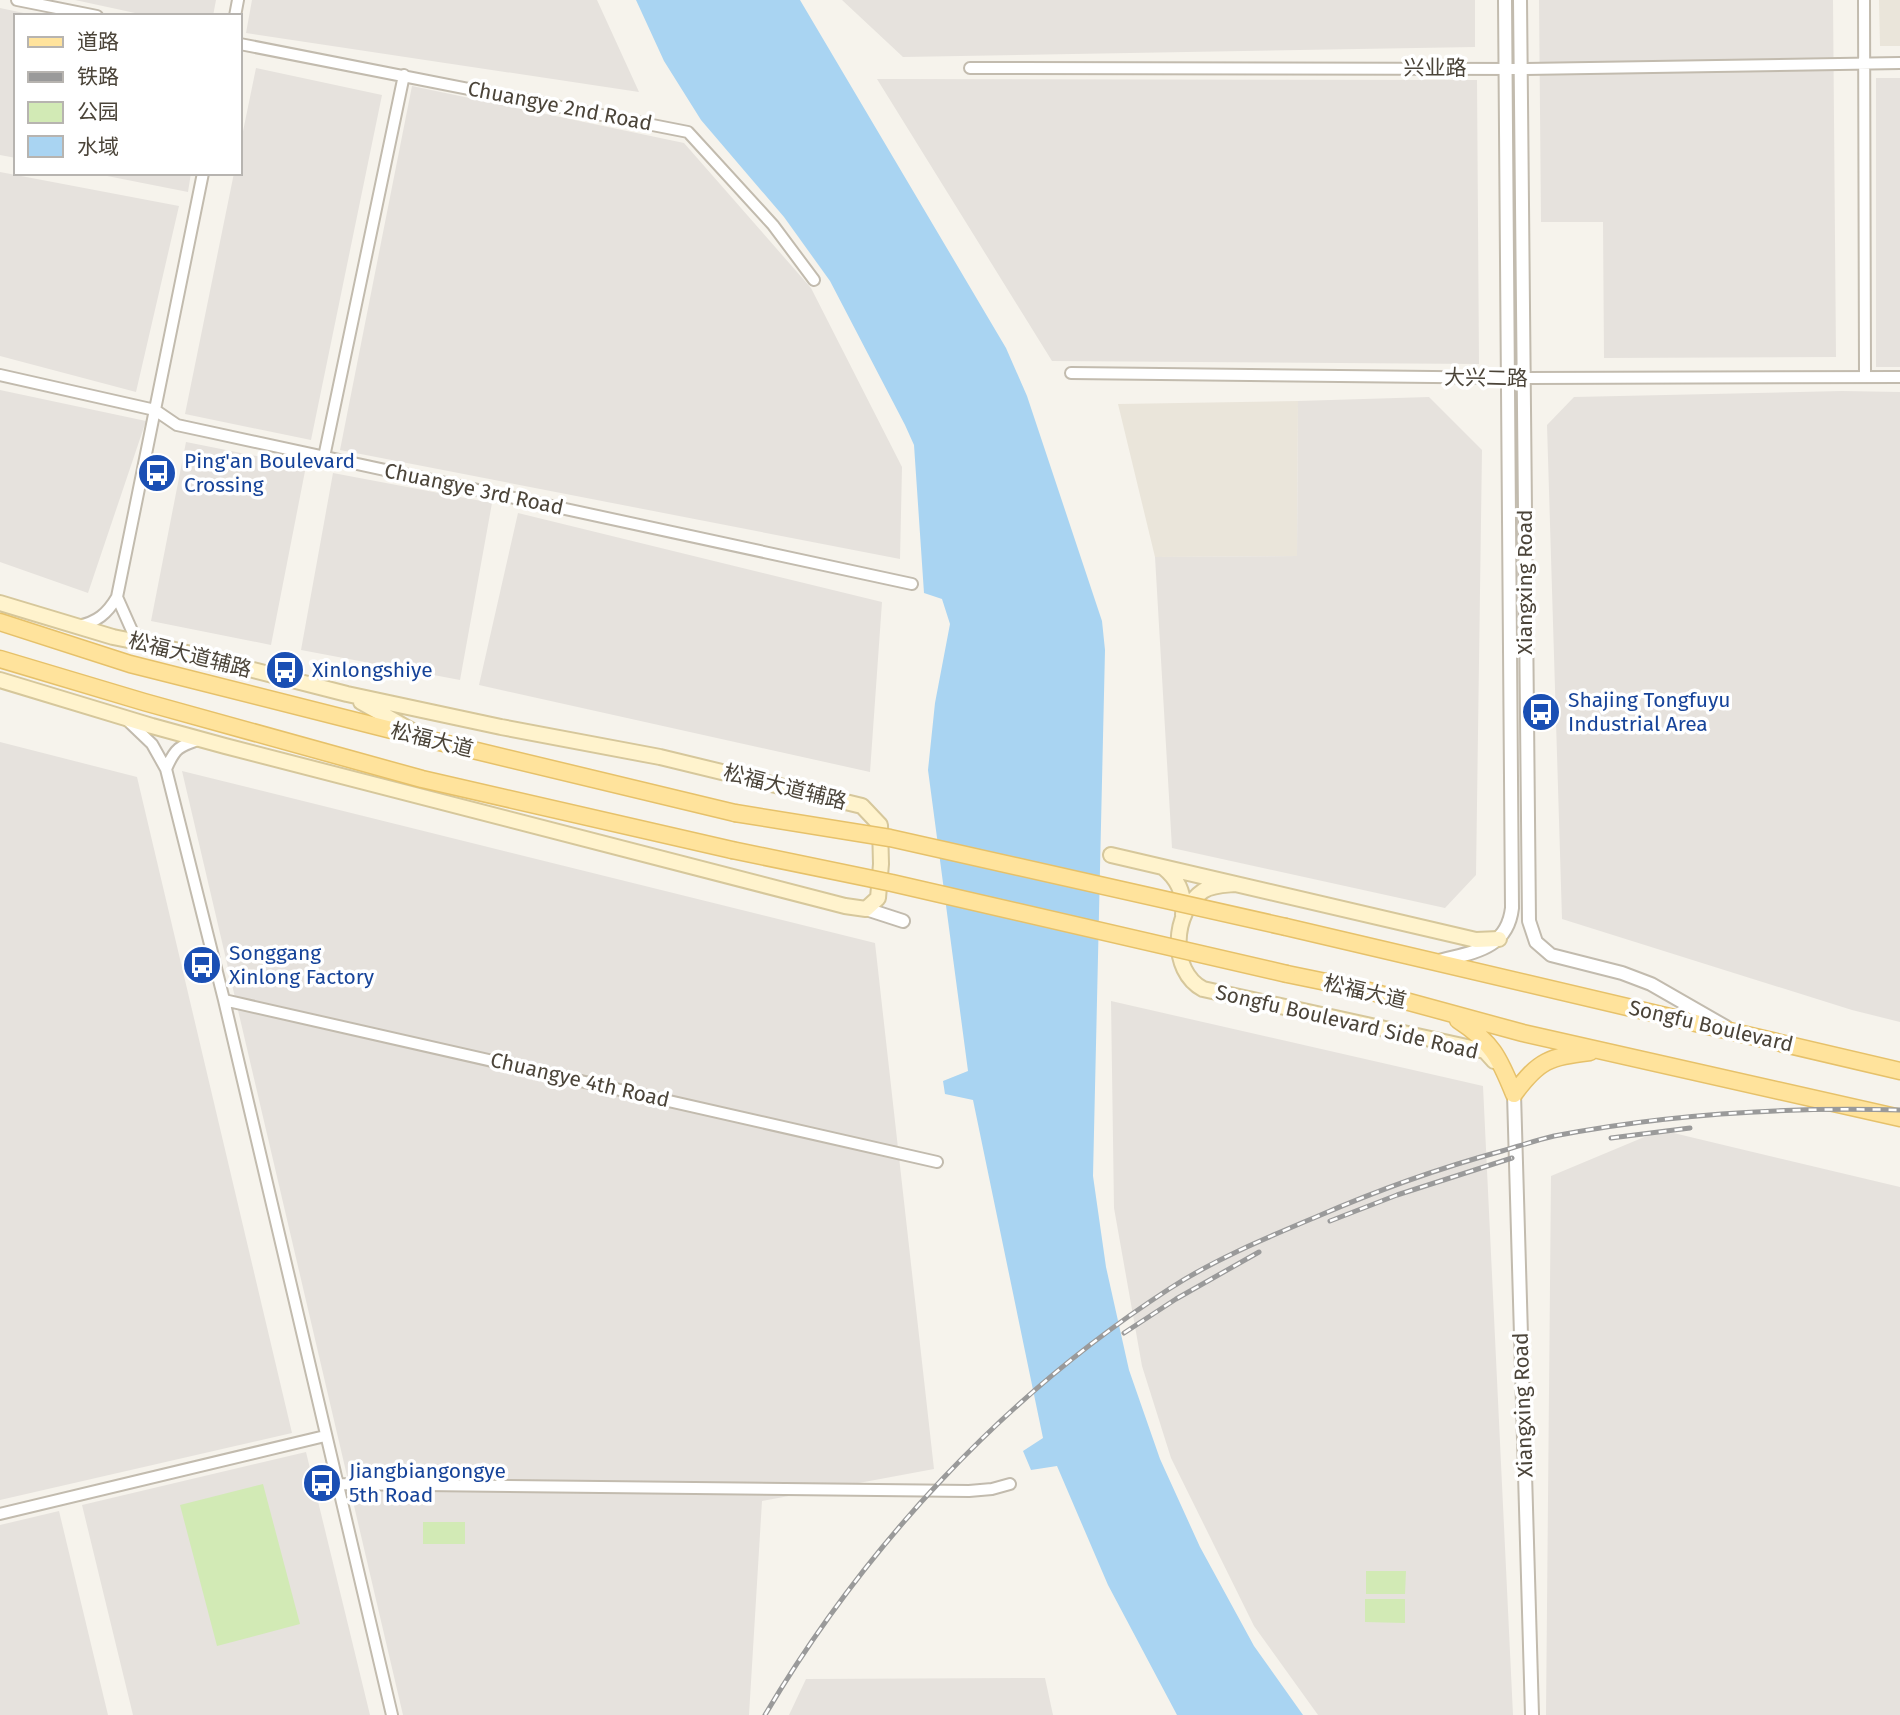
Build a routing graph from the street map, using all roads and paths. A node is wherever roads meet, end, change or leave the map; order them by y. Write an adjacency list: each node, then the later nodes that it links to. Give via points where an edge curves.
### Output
1 (17, 0): 5 (street)
2 (1504, 0): 10 (street, Xiangxing Road)
3 (1520, 0): 11 (street, Xiangxing Road)
4 (1864, 0): 7 (street)
5 (87, 14)
6 (242, 44): 12 (street, Chuangye 2nd Road)
7 (1865, 63): 8 (street, 兴业路); 11 (street, 兴业路); 17 (street)
8 (1900, 63)
9 (970, 68): 10 (street, 兴业路)
10 (1505, 69): 11 (street, 兴业路); 19 (street, Xiangxing Road)
11 (1521, 69): 20 (street, Xiangxing Road)
12 (404, 75): 14 (street, Chuangye 2nd Road, via 688,132 773,225); 22 (street)
13 (203, 175): 21 (street)
14 (814, 280)
15 (1071, 373): 19 (street, 大兴二路)
16 (0, 375): 21 (street, Chuangye 3rd Road)
17 (1865, 377): 18 (street, 大兴二路); 20 (street, 大兴二路)
18 (1900, 377)
19 (1508, 378): 20 (street, 大兴二路); 45 (street, Xiangxing Road, via 1512,908 1511,921)
20 (1524, 378): 49 (street, Xiangxing Road, via 1531,932 1551,955 1651,984)
21 (155, 410): 22 (street, Chuangye 3rd Road, via 177,425); 24 (street)
22 (324, 457): 23 (street, Chuangye 3rd Road)
23 (912, 584)
24 (117, 597): 27 (street, via 94,623); 28 (street, via 133,633)
25 (0, 603): 27 (main road, 松福大道辅路)
26 (0, 622): 34 (main road, 松福大道, via 130,664)
27 (76, 626): 28 (main road, 松福大道辅路)
28 (150, 644): 31 (main road, 松福大道辅路)
29 (0, 659): 37 (main road, 松福大道)
30 (0, 680): 32 (main road)
31 (347, 694): 34 (main road); 41 (main road, 松福大道辅路, via 660,757 862,806 880,825 878,898)
32 (123, 717): 33 (main road); 35 (street, via 152,744)
33 (201, 739): 35 (street, via 174,751); 36 (main road)
34 (427, 739): 44 (main road, 松福大道, bridge, via 735,813 890,838)
35 (166, 769): 47 (street)
36 (339, 776): 37 (main road); 41 (main road)
37 (422, 779): 48 (main road, 松福大道, bridge)
38 (1111, 855): 39 (main road, Songfu Boulevard Side Road)
39 (1162, 867): 40 (main road, Songfu Boulevard Side Road); 43 (main road, via 1172,875 1183,897)
40 (1235, 884): 43 (main road, Songfu Boulevard Side Road, via 1205,890 1194,899); 45 (main road, Songfu Boulevard Side Road, via 1476,940)
41 (866, 909): 42 (street)
42 (903, 921)
43 (1182, 923): 52 (main road, Songfu Boulevard Side Road, via 1182,967 1203,989 1485,1051)
44 (1286, 927): 46 (main road, Songfu Boulevard)
45 (1499, 939): 46 (street)
46 (1436, 962): 49 (main road, Songfu Boulevard)
47 (224, 1000): 55 (street, Chuangye 4th Road); 56 (street)
48 (1444, 1011): 50 (main road); 52 (main road, 松福大道, via 1477,1032 1496,1053)
49 (1735, 1032): 51 (main road, Songfu Boulevard)
50 (1601, 1051): 53 (main road, via 1557,1056 1530,1072); 54 (main road)
51 (1900, 1071)
52 (1505, 1072): 53 (main road, 松福大道)
53 (1514, 1094): 61 (street, Xiangxing Road)
54 (1900, 1118)
55 (937, 1162)
56 (325, 1436): 57 (street); 59 (street)
57 (336, 1484): 58 (street, via 969,1491); 60 (street)
58 (1010, 1484)
59 (0, 1514)
60 (392, 1715)
61 (1532, 1715)

